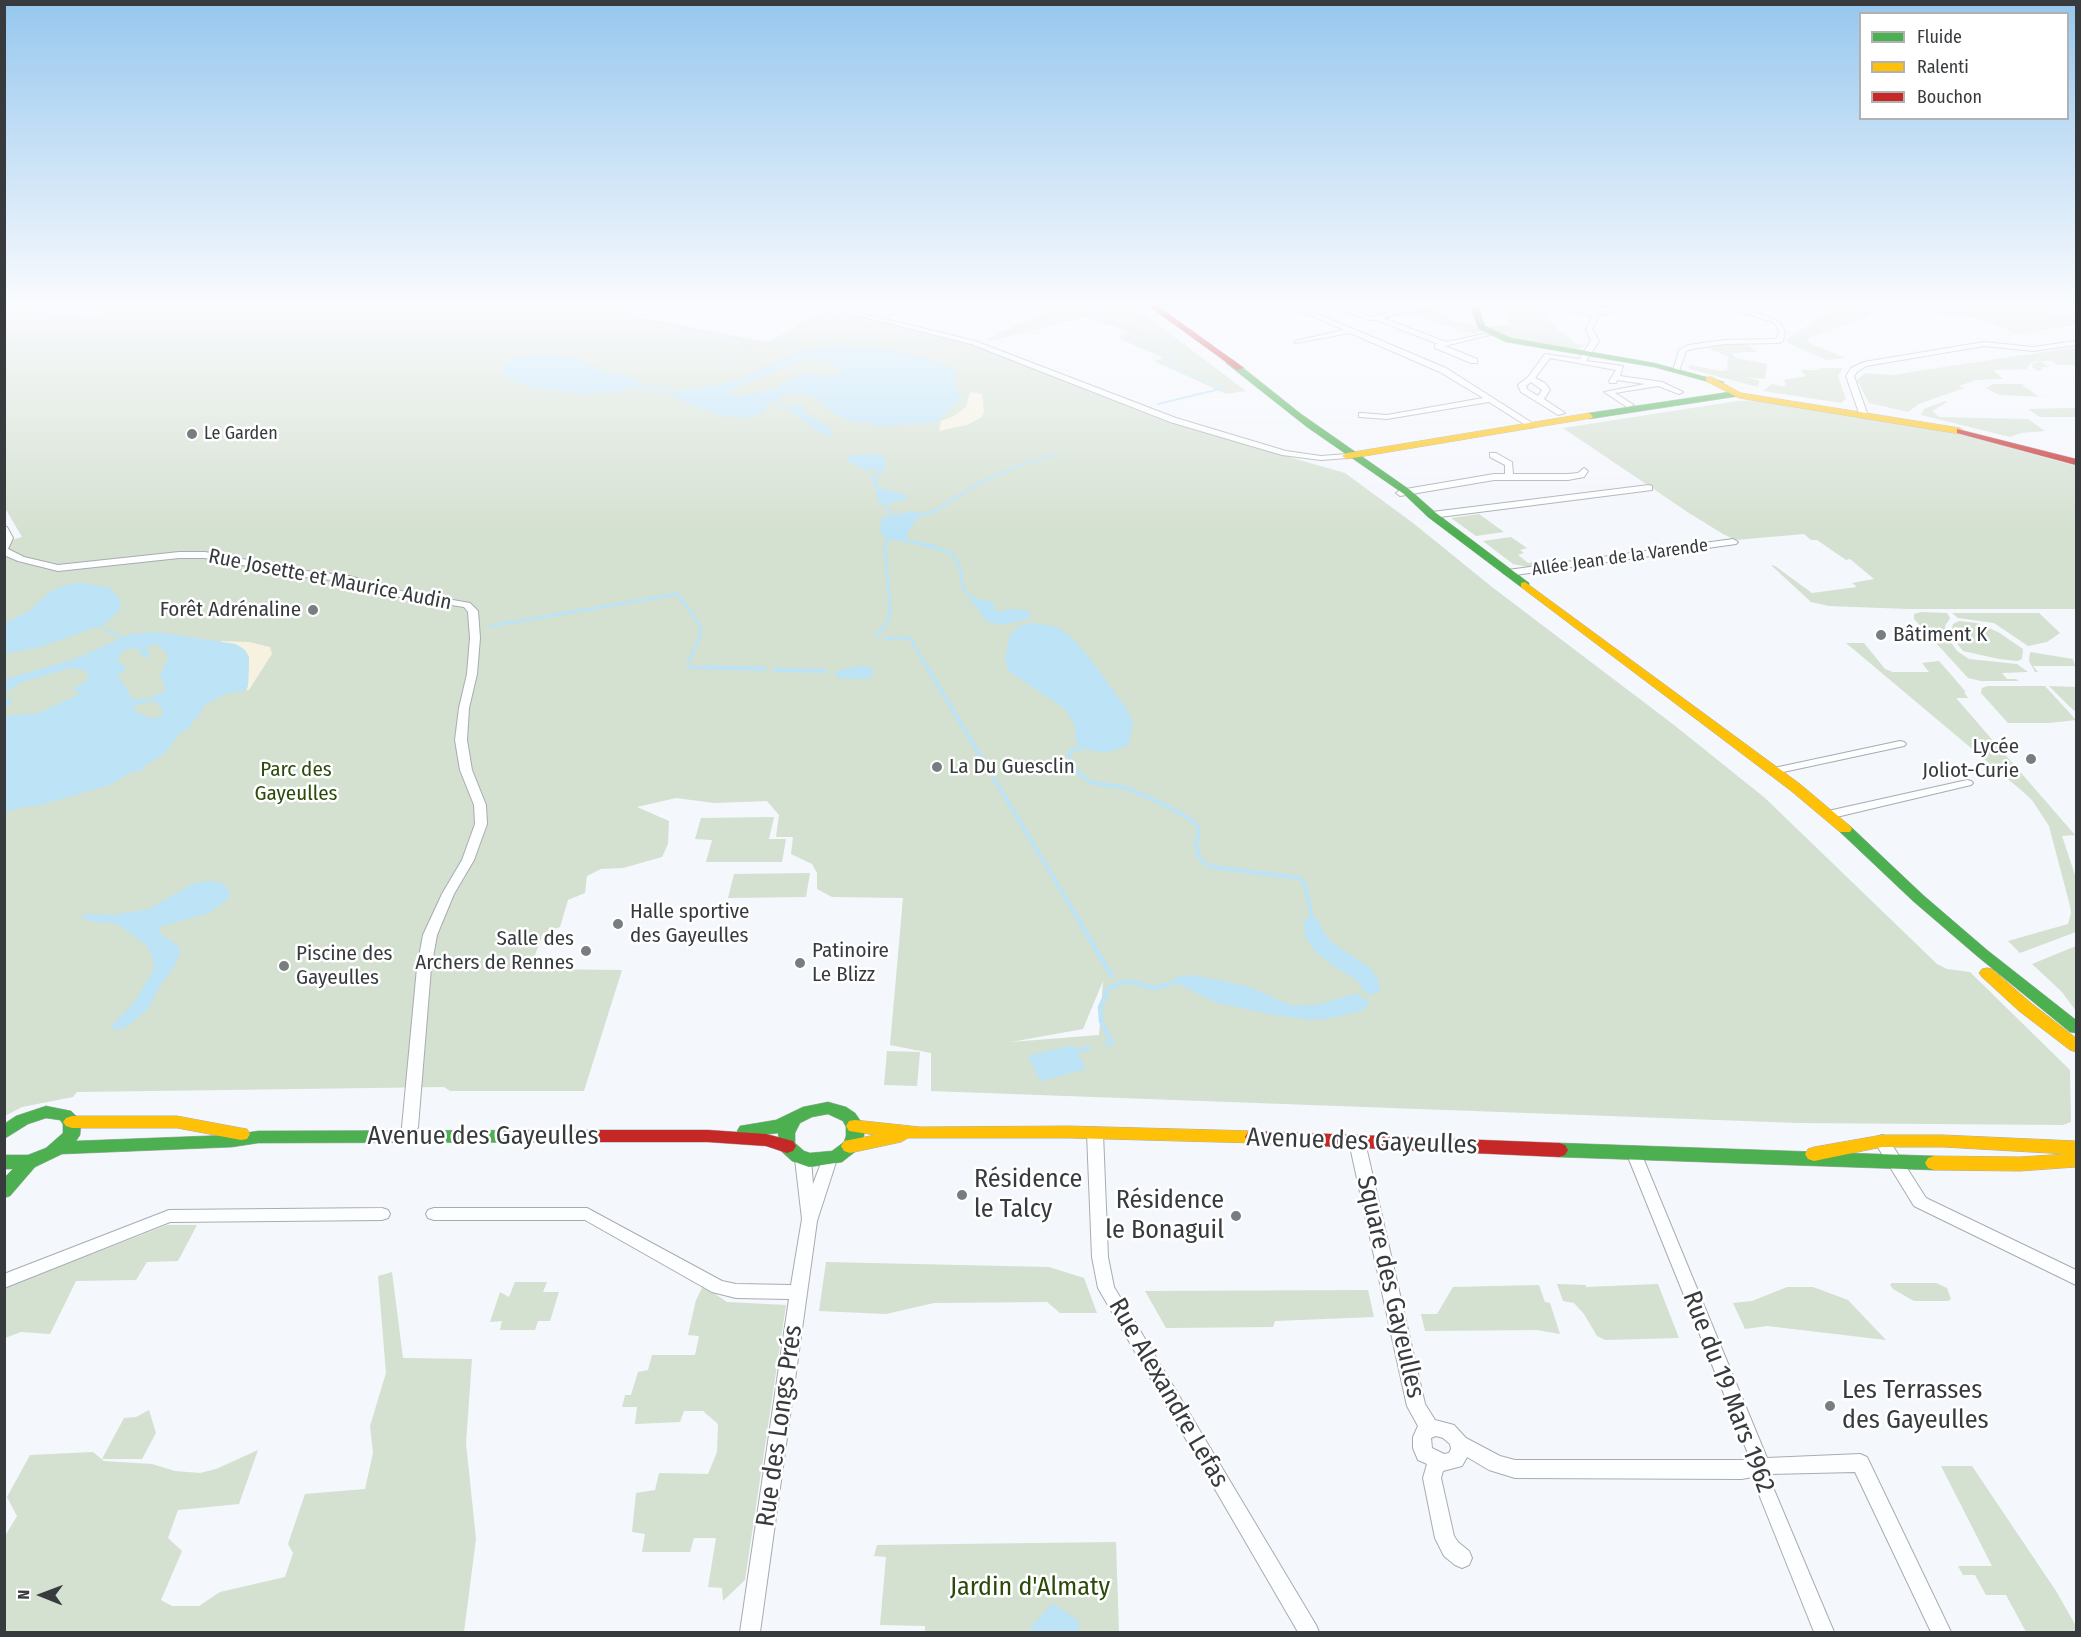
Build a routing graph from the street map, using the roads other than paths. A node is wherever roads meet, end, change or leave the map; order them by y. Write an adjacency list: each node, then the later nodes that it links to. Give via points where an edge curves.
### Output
1 (1071, 380): 21 (street, via 1173,420 1302,457)
2 (1255, 380): 21 (street)
3 (1461, 380): 14 (street)
4 (1529, 380): 15 (street, via 1522,385 1524,390)
5 (1533, 380): 15 (street, via 1546,390)
6 (1613, 380): 11 (street)
7 (1636, 380): 10 (street)
8 (1713, 380): 13 (street)
9 (1852, 380): 17 (street)
10 (1659, 384): 11 (street); 12 (street)
11 (1608, 392): 16 (street)
12 (1679, 392)
13 (1743, 392): 17 (street); 20 (street)
14 (1491, 399): 19 (street, via 1387,417); 20 (street)
15 (1540, 399): 18 (street)
16 (1630, 405)
17 (1862, 410): 23 (street, via 1989,437)
18 (1561, 413)
19 (1362, 415)
20 (1533, 426): 21 (street)
21 (1349, 453): 27 (street)
22 (1500, 455): 25 (street, via 1509,464)
23 (2076, 461)
24 (1584, 471): 25 (street, via 1568,477)
25 (1509, 476): 27 (street)
26 (1649, 488): 28 (street)
27 (1403, 493): 28 (street)
28 (1427, 511): 32 (street)
29 (4, 529): 31 (street, via 8,538)
30 (1733, 543): 32 (street, Allée Jean de la Varende)
31 (4, 550): 48 (street, Rue Josette et Maurice Audin, via 21,560 58,568 205,555 349,579 400,594 467,605 474,611 472,674 460,740 466,770 480,805 481,824 468,860 430,935)
32 (1508, 573): 34 (street)
33 (1900, 744): 34 (street)
34 (1774, 771): 36 (street)
35 (1967, 783): 36 (street)
36 (1828, 814): 37 (street)
37 (1918, 898): 38 (street); 39 (street, via 1965,953)
38 (2076, 1028)
39 (2076, 1046)
40 (793, 1120): 42 (street, Avenue des Gayeulles, via 809,1111 828,1108 845,1114); 46 (street, Avenue des Gayeulles, via 767,1129); 51 (street, via 786,1133)
41 (72, 1122): 43 (street, Avenue des Gayeulles, via 65,1115 46,1112 22,1120); 47 (street, Avenue des Gayeulles, via 177,1122); 53 (street, via 70,1135)
42 (855, 1126): 44 (street, Avenue des Gayeulles); 52 (street)
43 (5, 1132)
44 (920, 1133): 45 (street, Avenue des Gayeulles); 52 (street, Avenue des Gayeulles)
45 (1095, 1133): 50 (street, Avenue des Gayeulles); 76 (street, Rue Alexandre Lefas, via 1100,1257 1106,1288)
46 (708, 1136): 48 (street, Avenue des Gayeulles); 51 (street, Avenue des Gayeulles, via 766,1140)
47 (258, 1137): 48 (street, Avenue des Gayeulles); 53 (street, Avenue des Gayeulles, via 232,1142)
48 (407, 1137)
49 (1882, 1141): 54 (street, Avenue des Gayeulles); 56 (street, Avenue des Gayeulles); 62 (street)
50 (1357, 1142): 55 (street, Avenue des Gayeulles); 70 (street, Square des Gayeulles, via 1416,1406)
51 (787, 1146): 57 (street, Avenue des Gayeulles)
52 (850, 1146): 58 (street, Avenue des Gayeulles)
53 (59, 1148): 61 (street, Avenue des Gayeulles)
54 (2076, 1148)
55 (1634, 1152): 56 (street, Avenue des Gayeulles); 73 (street, Rue du 19 Mars 1962, via 1756,1451)
56 (1804, 1157): 62 (street, Avenue des Gayeulles)
57 (803, 1159): 58 (street); 66 (street, Rue des Longs Prés)
58 (830, 1159): 66 (street, Rue des Longs Prés)
59 (2076, 1160): 62 (street, Avenue des Gayeulles, via 2020,1164)
60 (5, 1162): 61 (street, Avenue des Gayeulles)
61 (29, 1162): 63 (street)
62 (1894, 1162): 67 (street, via 1920,1202)
63 (4, 1191)
64 (382, 1214): 68 (street, via 169,1216)
65 (434, 1214): 69 (street, via 587,1214 718,1287)
66 (809, 1221): 69 (street, Rue des Longs Prés)
67 (2076, 1278)
68 (4, 1281)
69 (798, 1292): 75 (street, Rue des Longs Prés)
70 (1430, 1430): 71 (street, via 1448,1431); 72 (street, via 1422,1437 1422,1448)
71 (1460, 1444): 72 (street, via 1455,1460); 73 (street, via 1496,1464 1515,1469)
72 (1437, 1462): 74 (street, via 1432,1478 1445,1538 1451,1550)
73 (1759, 1467): 77 (street, Rue du 19 Mars 1962, via 1762,1485); 78 (street, via 1860,1463)
74 (1462, 1558)
75 (750, 1632)
76 (1308, 1632)
77 (1824, 1632)
78 (1941, 1632)

